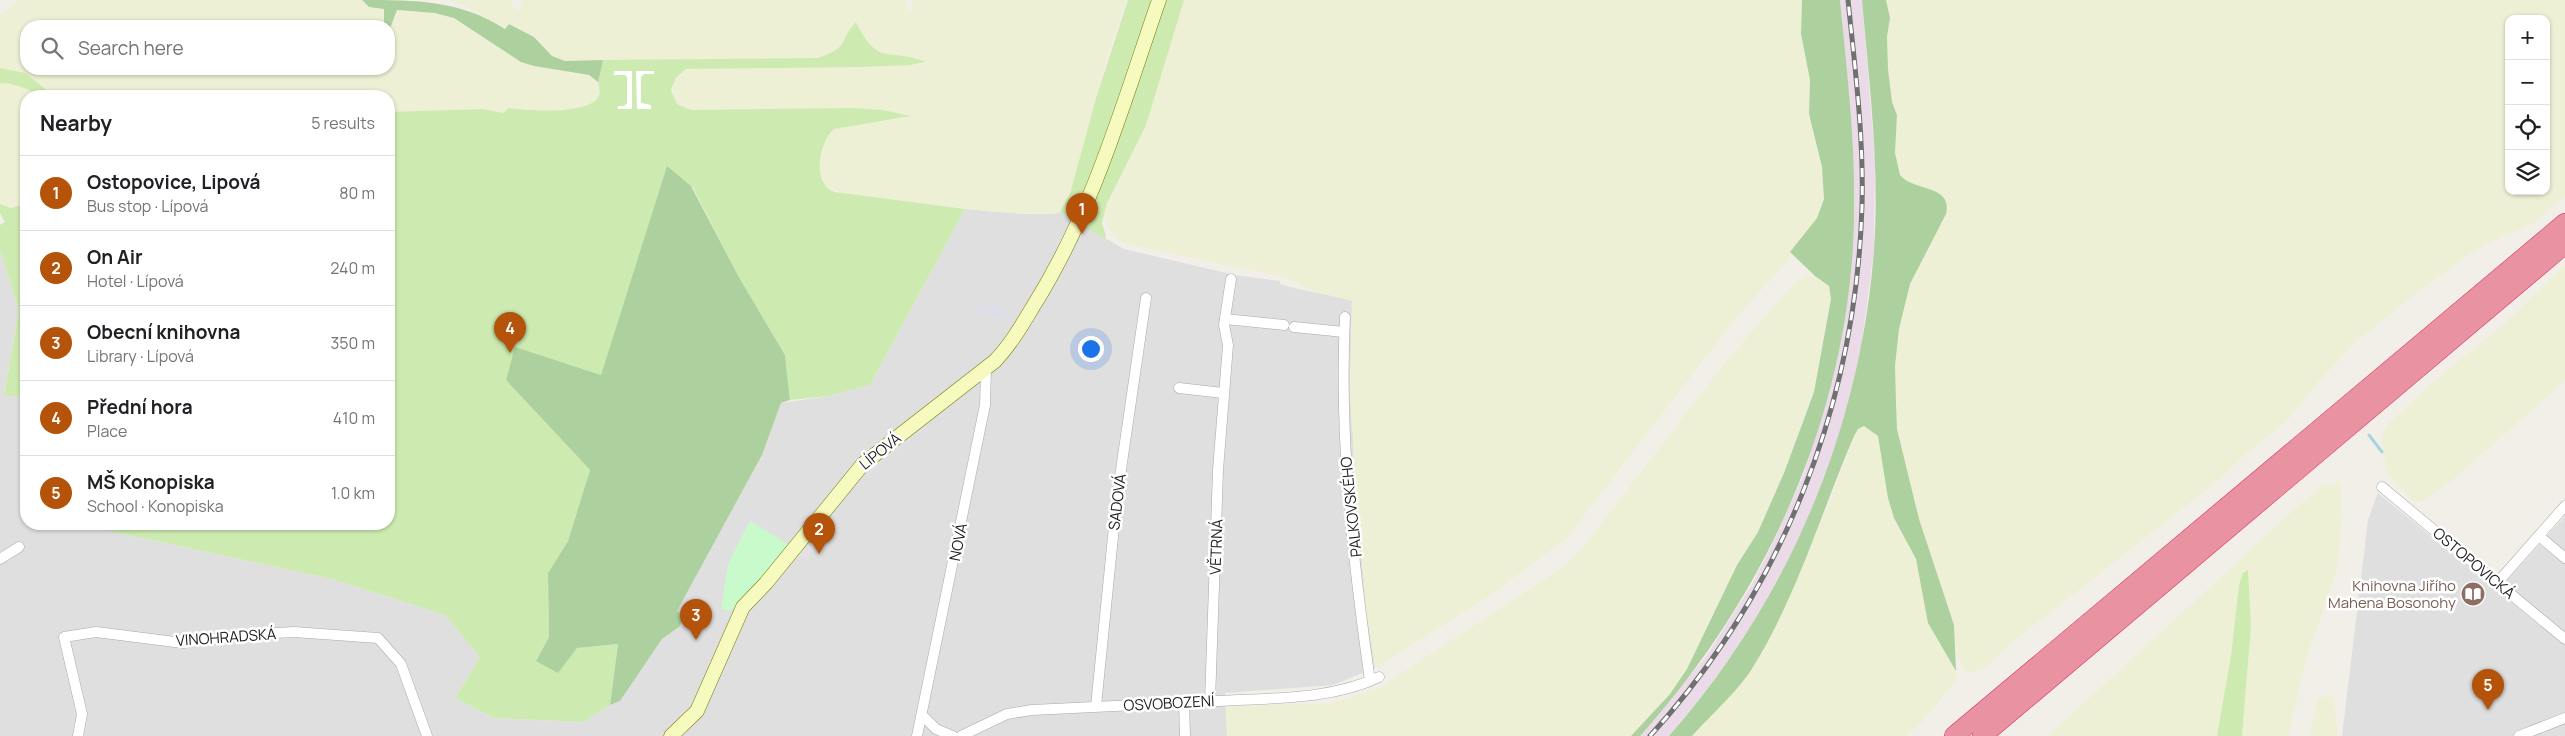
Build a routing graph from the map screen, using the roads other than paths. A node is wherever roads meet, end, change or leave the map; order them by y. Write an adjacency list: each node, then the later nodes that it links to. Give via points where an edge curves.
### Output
1 (1159, 0): 11 (street, LÍPOVÁ, via 1079,224 1010,344)
2 (2565, 223): 35 (highway)
3 (2565, 244): 36 (highway)
4 (1231, 279): 7 (street, VĚTRNÁ)
5 (1146, 298): 25 (street, SADOVÁ, via 1117,496)
6 (1345, 317): 10 (street, PALKOVSKÉHO)
7 (1225, 319): 8 (street); 13 (street, VĚTRNÁ, via 1228,345)
8 (1284, 325)
9 (1294, 328): 10 (street)
10 (1344, 332): 22 (street, PALKOVSKÉHO, via 1346,462)
11 (986, 368): 27 (street, NOVÁ, via 985,405); 30 (street, LÍPOVÁ, via 850,477 776,570 742,607 697,711)
12 (1178, 388): 13 (street)
13 (1223, 393): 23 (street, VĚTRNÁ)
14 (2382, 487): 20 (street, OSTOPOVICKÁ)
15 (2565, 506): 16 (street)
16 (2539, 536): 18 (street); 20 (street)
17 (19, 547): 19 (street)
18 (2565, 558)
19 (0, 560)
20 (2498, 582): 21 (street, OSTOPOVICKÁ)
21 (2565, 639)
22 (1375, 679): 23 (street, OSVOBOZENÍ, via 1352,687 1310,694)
23 (1210, 701): 24 (street, OSVOBOZENÍ)
24 (1184, 703): 25 (street, OSVOBOZENÍ); 34 (street)
25 (1096, 706): 33 (street, OSVOBOZENÍ, via 1007,714)
26 (2565, 718): 37 (street)
27 (923, 720): 31 (street, NOVÁ); 32 (street)
28 (78, 736): 29 (street, VINOHRADSKÁ, via 82,714 64,637 96,632 183,642 294,632 378,638 401,664)
29 (427, 736)
30 (672, 736)
31 (917, 736)
32 (950, 736)
33 (961, 736)
34 (1185, 736)
35 (1954, 736)
36 (1982, 736)
37 (2519, 736)

